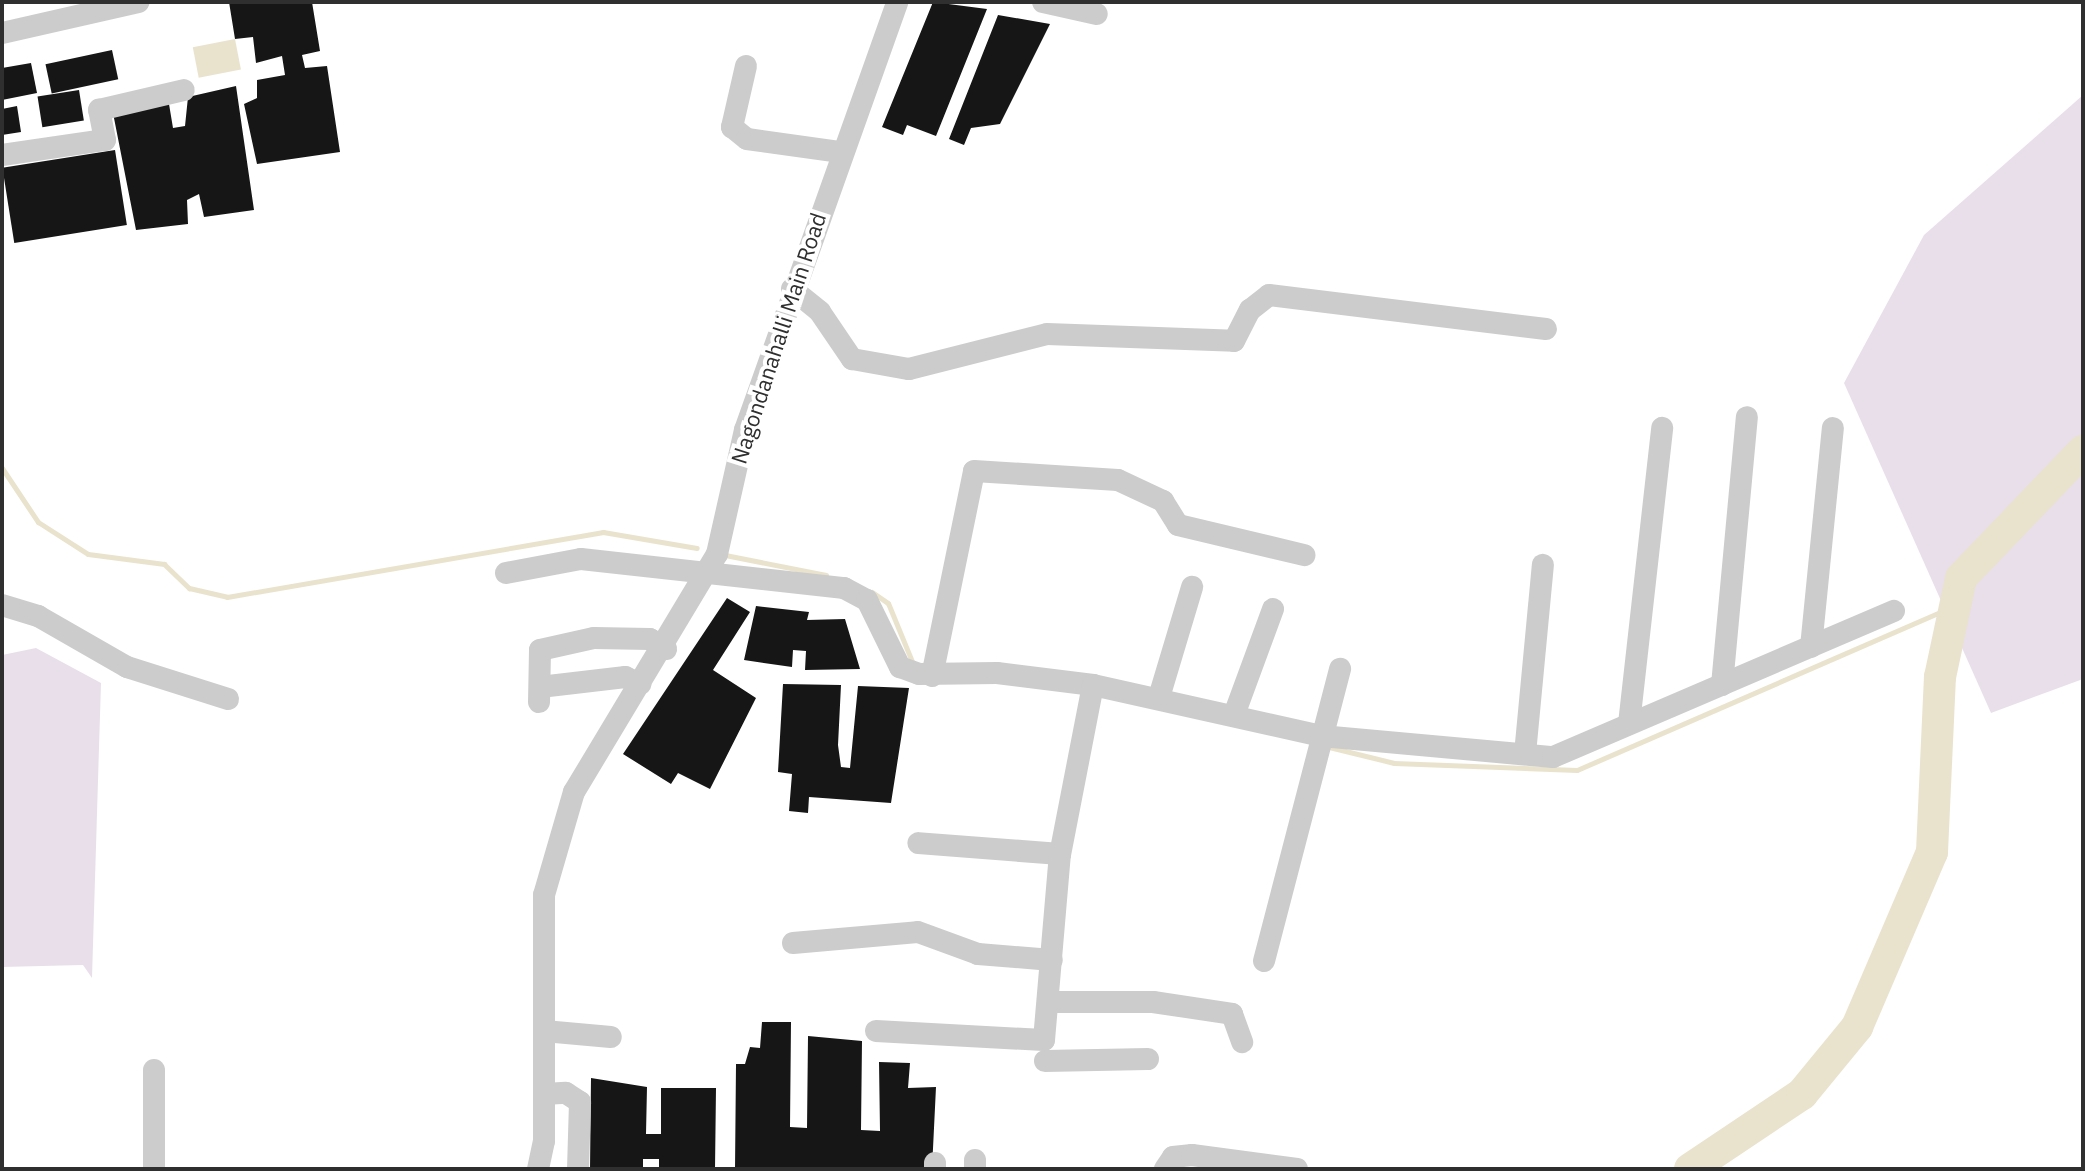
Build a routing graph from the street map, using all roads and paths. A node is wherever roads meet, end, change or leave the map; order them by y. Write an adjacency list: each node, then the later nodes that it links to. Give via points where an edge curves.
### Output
1 (139, 2): 5 (street)
2 (897, 2): 8 (street, Nagondanahalli Main Road)
3 (1043, 2): 4 (street)
4 (1097, 14)
5 (2, 33)
6 (746, 66): 8 (street, via 732,127 747,139)
7 (184, 90): 9 (street, via 99,110 105,140)
8 (839, 152): 10 (street, Nagondanahalli Main Road)
9 (2, 155)
10 (792, 289): 11 (street, via 820,312 852,359 909,369 1047,334 1234,341 1250,310 1269,295); 17 (street, Nagondanahalli Main Road, via 745,430)
11 (1546, 329)
12 (1747, 417): 29 (street)
13 (1662, 428): 33 (street)
14 (1833, 428): 23 (street)
15 (1304, 555): 26 (street, via 1178,525 1163,501 1118,480 974,471)
16 (1543, 565): 35 (street)
17 (709, 569): 18 (street, via 581,559); 24 (street, Nagondanahalli Main Road); 26 (street, via 844,588 867,600 900,667)
18 (506, 573)
19 (1192, 587): 30 (street)
20 (2, 605): 31 (street, via 38,616 127,667)
21 (1273, 609): 32 (street)
22 (1894, 611): 23 (street)
23 (1811, 647): 29 (street)
24 (666, 649): 27 (street, Nagondanahalli Main Road); 27 (street, via 650,639 594,638 540,650 540,694 625,677)
25 (1340, 669): 34 (street)
26 (932, 676): 28 (street, via 997,673)
27 (640, 684): 42 (street, Nagondanahalli Main Road, via 574,792 544,895)
28 (1093, 685): 30 (street); 37 (street)
29 (1722, 685): 33 (street)
30 (1160, 694): 32 (street)
31 (228, 699)
32 (1234, 715): 34 (street)
33 (1629, 724): 35 (street, via 1553,757)
34 (1321, 736): 35 (street); 40 (street)
35 (1525, 754)
36 (918, 843): 37 (street)
37 (1060, 854): 39 (street)
38 (793, 943): 39 (street, via 918,932 978,954)
39 (1052, 960): 41 (street)
40 (1264, 961)
41 (1048, 1002): 45 (street, via 1153,1002 1232,1014); 47 (street)
42 (544, 1031): 44 (street); 49 (street, Nagondanahalli Main Road)
43 (876, 1031): 47 (street)
44 (611, 1037)
45 (1242, 1042)
46 (1148, 1059): 47 (street)
47 (1045, 1060)
48 (154, 1070): 50 (street)
49 (544, 1094): 51 (street, Nagondanahalli Main Road); 52 (street, via 566,1093 580,1102)
50 (154, 1169)
51 (538, 1169)
52 (578, 1169)
53 (1165, 1169): 54 (street, via 1173,1157 1192,1155)
54 (1297, 1169)

